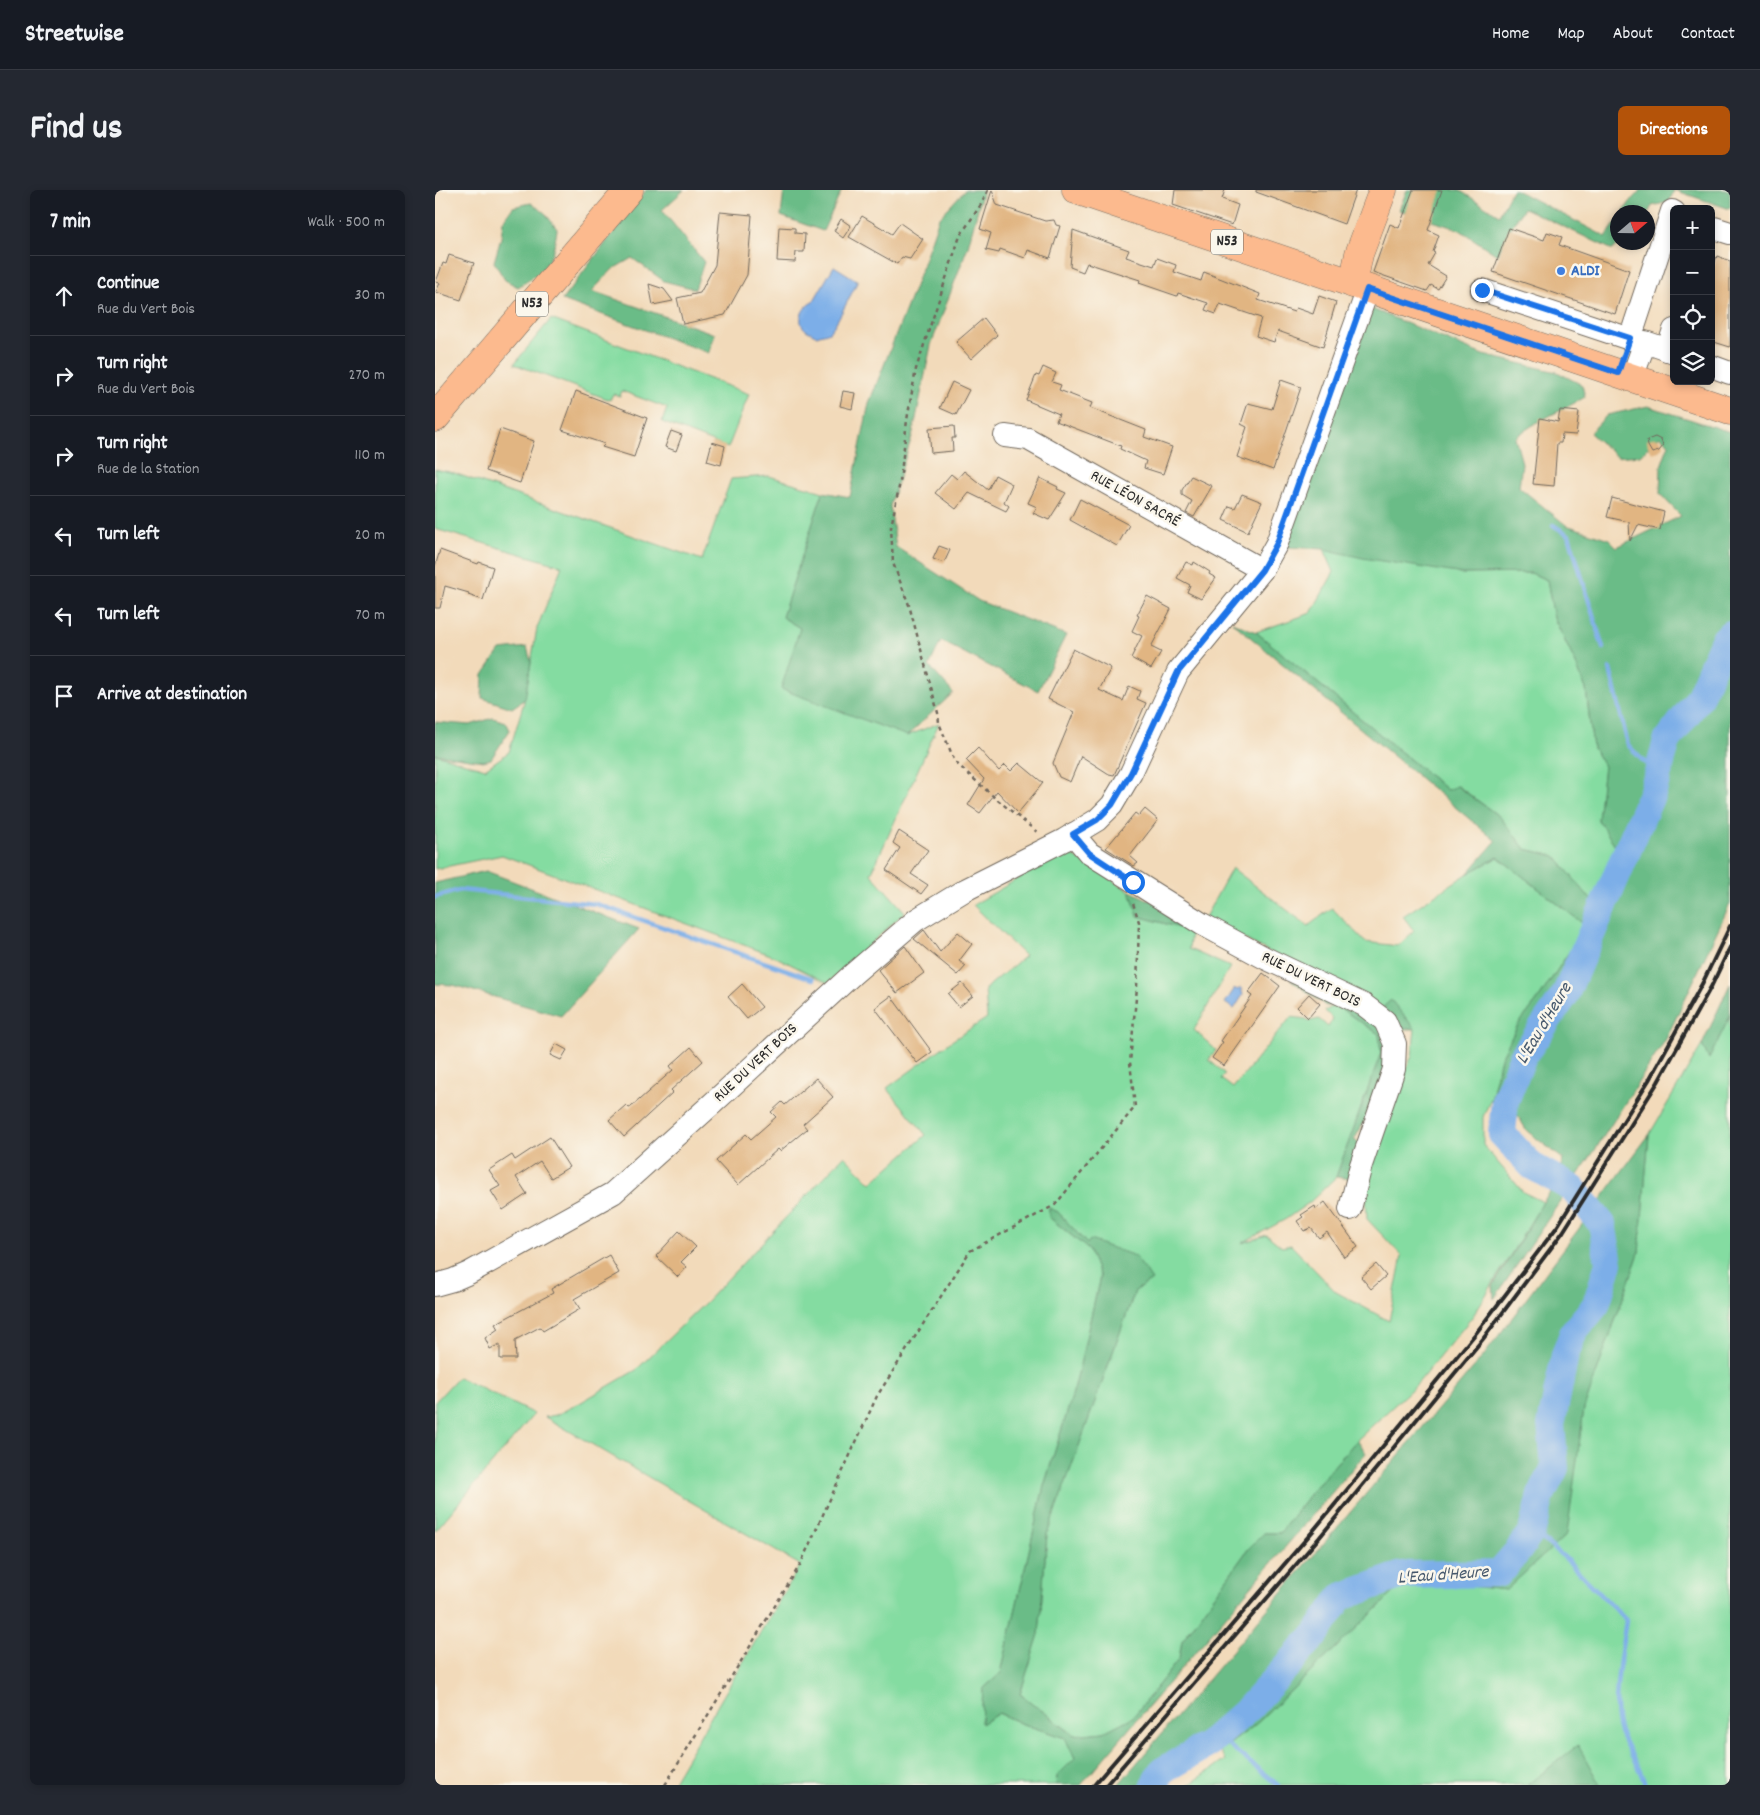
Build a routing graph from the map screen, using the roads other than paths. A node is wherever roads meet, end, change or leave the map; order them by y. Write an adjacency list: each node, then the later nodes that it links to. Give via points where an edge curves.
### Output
1 (629, 190): 15 (main road, N53)
2 (1076, 190): 7 (main road, N53)
3 (1383, 190): 7 (main road, via 1359,254)
4 (1670, 220): 9 (street)
5 (1715, 228): 6 (street)
6 (1730, 233)
7 (1360, 287): 13 (main road, N53); 17 (street, RUE DU VERT BOIS, via 1277,543)
8 (1482, 290): 9 (street)
9 (1638, 340): 10 (street); 13 (street)
10 (1670, 344)
11 (1715, 367): 12 (street)
12 (1730, 373)
13 (1625, 376): 14 (main road, N53)
14 (1730, 411)
15 (435, 418)
16 (1005, 436): 17 (street, RUE LÉON SACRÉ, via 1028,439)
17 (1262, 570): 18 (street, RUE DU VERT BOIS, via 1178,672 1131,773 1112,805 1097,820)
18 (1064, 840): 19 (street, RUE DU VERT BOIS, via 1202,924 1364,1005 1385,1021 1395,1044 1394,1069 1361,1165); 20 (street, RUE DU VERT BOIS, via 965,890 916,920 613,1193 469,1273)
19 (1350, 1209)
20 (435, 1285)

